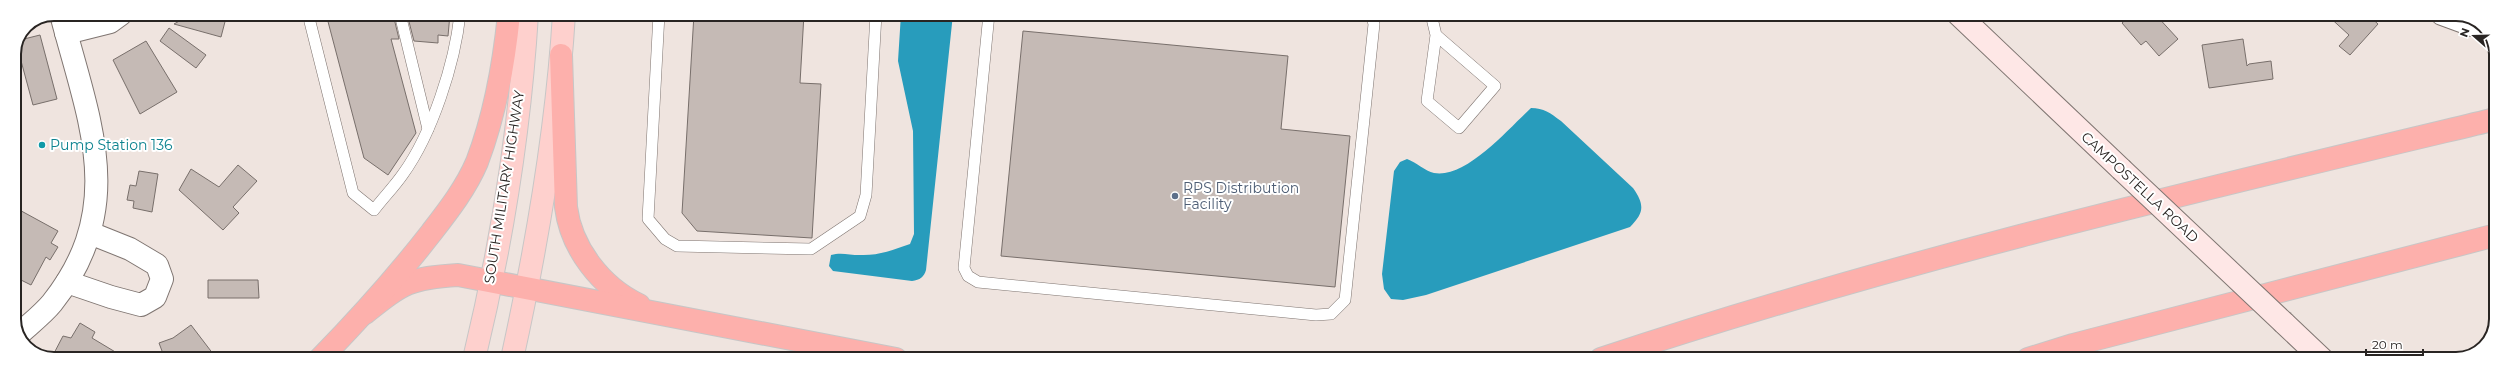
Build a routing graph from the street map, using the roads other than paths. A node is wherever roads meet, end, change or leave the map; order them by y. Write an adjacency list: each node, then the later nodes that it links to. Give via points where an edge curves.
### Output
1 (111, 21): 14 (street)
2 (310, 21): 18 (lane, via 353,193 374,210 403,174)
3 (402, 21): 18 (lane)
4 (459, 21): 18 (lane, via 457,41)
5 (508, 21): 25 (highway, via 506,52 490,124 476,163 454,202 407,264)
6 (526, 21): 21 (main road, SOUTH MILITARY HIGHWAY, via 507,187)
7 (564, 21): 16 (main road)
8 (659, 21): 9 (lane, via 648,219 665,239 677,246 811,249 860,216 866,195)
9 (876, 21)
10 (988, 21): 11 (lane, via 964,268 968,276 978,282 1316,315 1331,314 1345,300)
11 (1373, 21)
12 (1433, 21): 15 (lane)
13 (1965, 21): 33 (main road, CAMPOSTELLA ROAD, bridge)
14 (63, 23): 19 (street, via 94,141 98,176 96,209)
15 (1436, 35): 15 (lane, via 1495,86 1458,128 1427,101)
16 (562, 55): 23 (main road, via 547,176); 24 (highway, via 566,207 570,226 588,262 606,284 628,300)
17 (2489, 121): 31 (highway, via 2102,214 1874,275)
18 (428, 129)
19 (90, 233): 22 (street); 22 (street, via 130,249 157,265 162,279 155,297 141,305 111,298)
20 (2489, 237): 32 (highway)
21 (491, 281): 23 (highway); 25 (highway, via 458,275 428,277 395,289); 28 (main road, SOUTH MILITARY HIGHWAY)
22 (67, 282): 26 (street, via 51,304)
23 (528, 288): 24 (highway); 29 (main road)
24 (654, 312): 30 (highway)
25 (365, 313): 27 (highway)
26 (23, 330)
27 (327, 352)
28 (476, 352)
29 (514, 352)
30 (860, 352)
31 (1624, 352)
32 (2050, 352)
33 (2315, 352)

